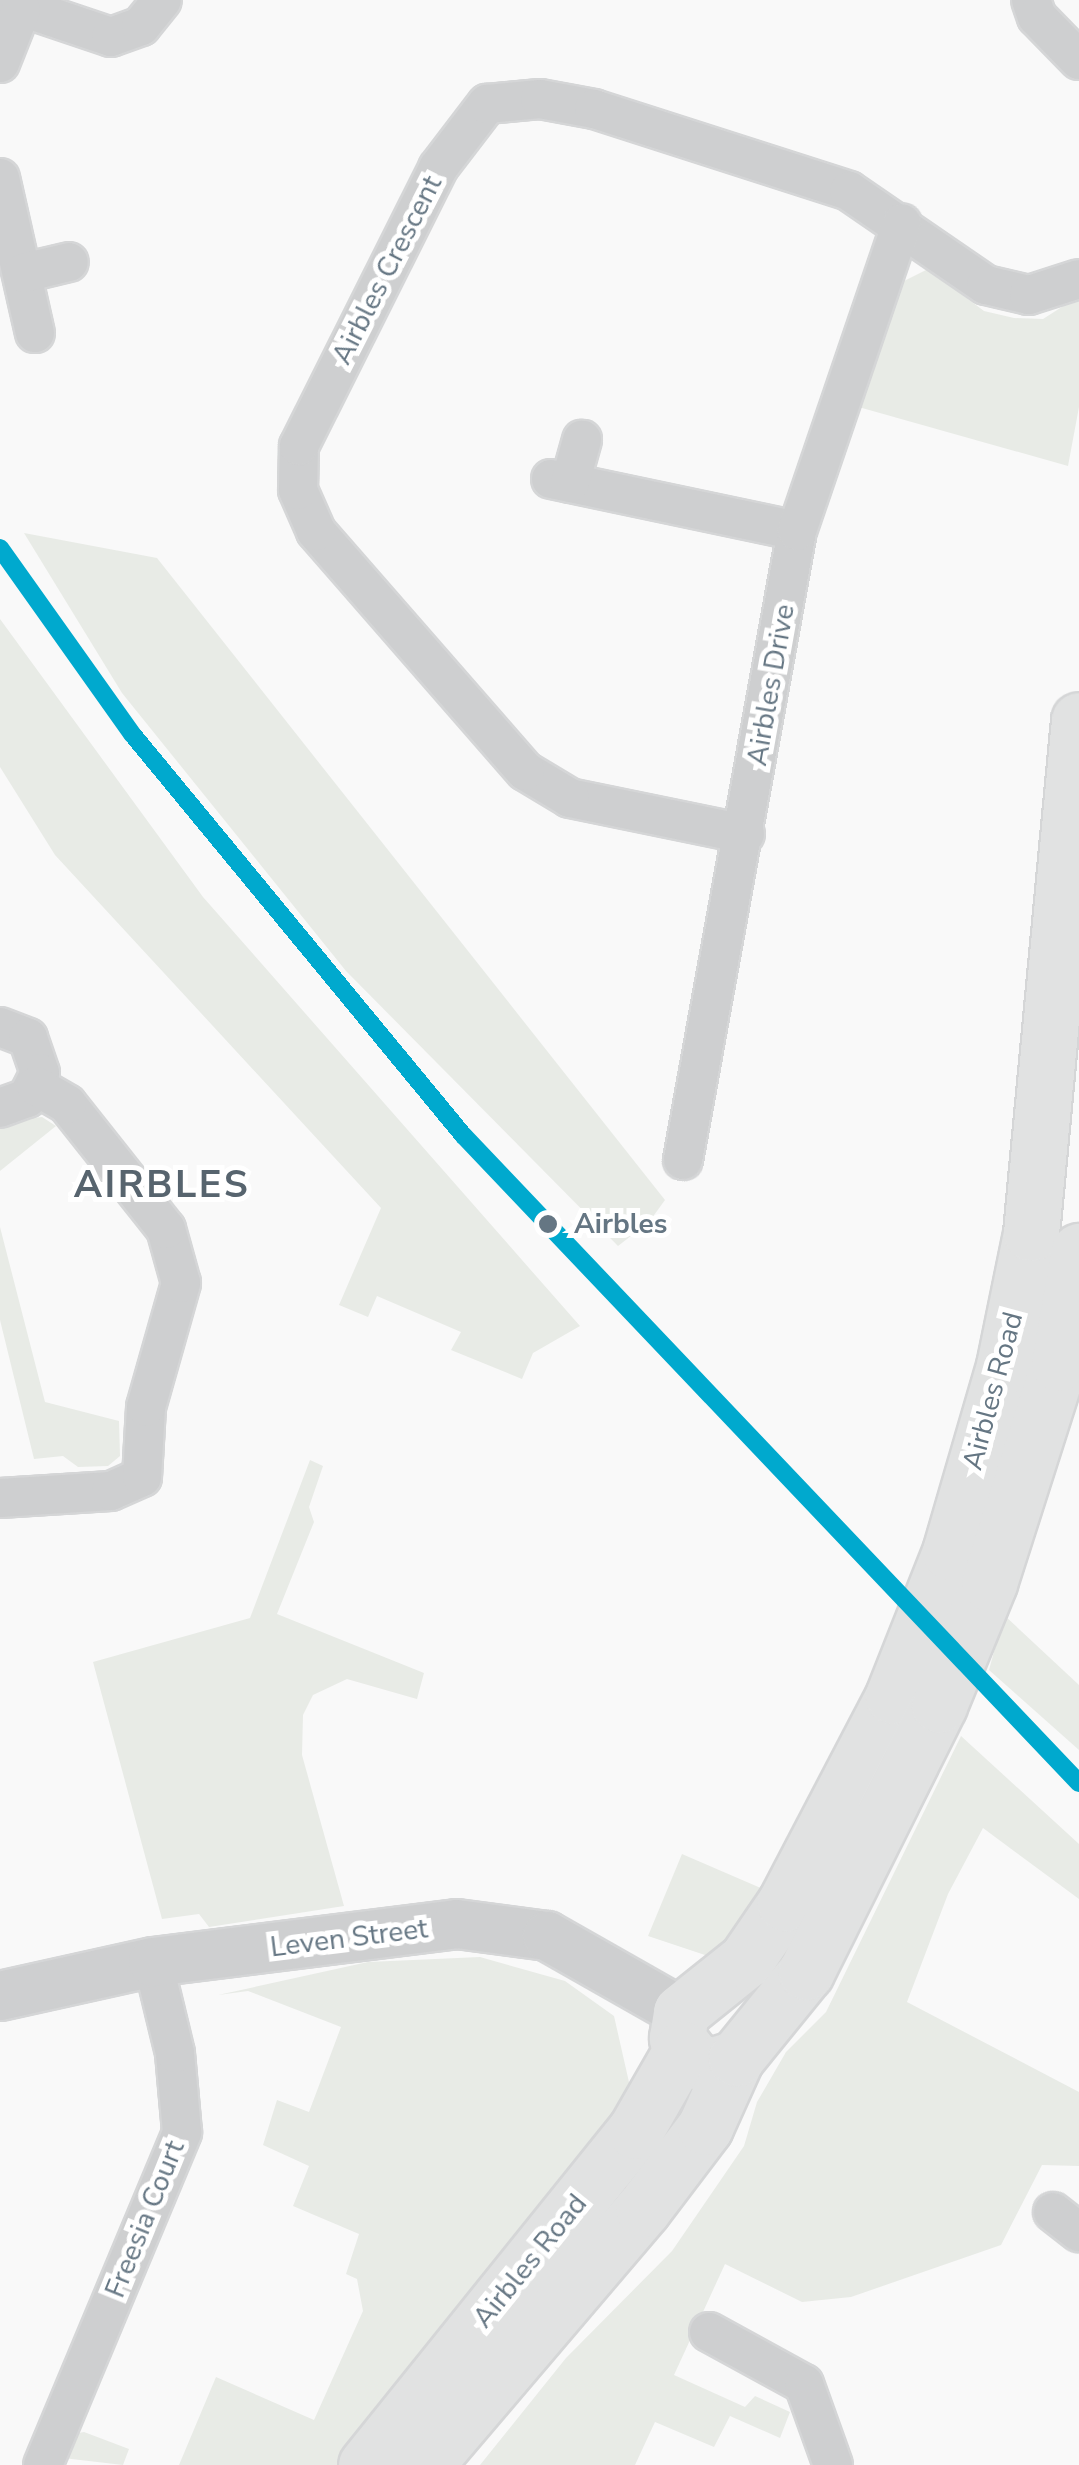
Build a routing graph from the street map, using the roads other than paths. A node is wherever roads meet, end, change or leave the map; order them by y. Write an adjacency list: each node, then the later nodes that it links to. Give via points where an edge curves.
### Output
1 (162, 0): 3 (street, via 141,26 111,37)
2 (1031, 0): 4 (street, via 1037,17)
3 (11, 5): 5 (street)
4 (1079, 60)
5 (0, 62)
6 (0, 178): 9 (street)
7 (902, 222): 10 (street, Airbles Crescent, via 986,285 1028,296); 13 (street, Airbles Drive); 15 (street, Airbles Crescent, via 849,190 594,109 540,99 487,104 438,168 299,446 298,490 316,531 525,772 570,798)
8 (69, 262): 9 (street)
9 (23, 274): 11 (street)
10 (1079, 279)
11 (35, 333)
12 (582, 440): 13 (street, via 560,481)
13 (797, 531): 15 (street, Airbles Drive)
14 (1079, 720): 21 (main road, Airbles Road, via 1030,1232)
15 (746, 834): 19 (street, Airbles Drive)
16 (0, 1027): 17 (street, via 18,1031 36,1048)
17 (51, 1095): 18 (street); 22 (street, via 166,1229 181,1284 146,1407 142,1477 111,1492)
18 (0, 1108)
19 (683, 1160)
20 (1079, 1250): 21 (main road, Airbles Road)
21 (1048, 1363): 23 (main road, Airbles Road)
22 (0, 1498)
23 (916, 1701): 26 (main road, Airbles Road, via 746,1960); 27 (main road, Airbles Road, via 806,1972)
24 (153, 1962): 25 (street, Leven Street); 26 (street, Leven Street, via 458,1924 547,1936); 29 (street, Freesia Court, via 175,2053 182,2132)
25 (0, 1996)
26 (689, 2018): 27 (main road, via 716,1993 742,2008 750,2020); 30 (main road, Airbles Road, via 635,2131)
27 (742, 2050): 31 (main road, Airbles Road, via 705,2127 643,2209)
28 (709, 2332): 32 (street, via 804,2384)
29 (42, 2465)
30 (366, 2465)
31 (425, 2465)
32 (834, 2465)

